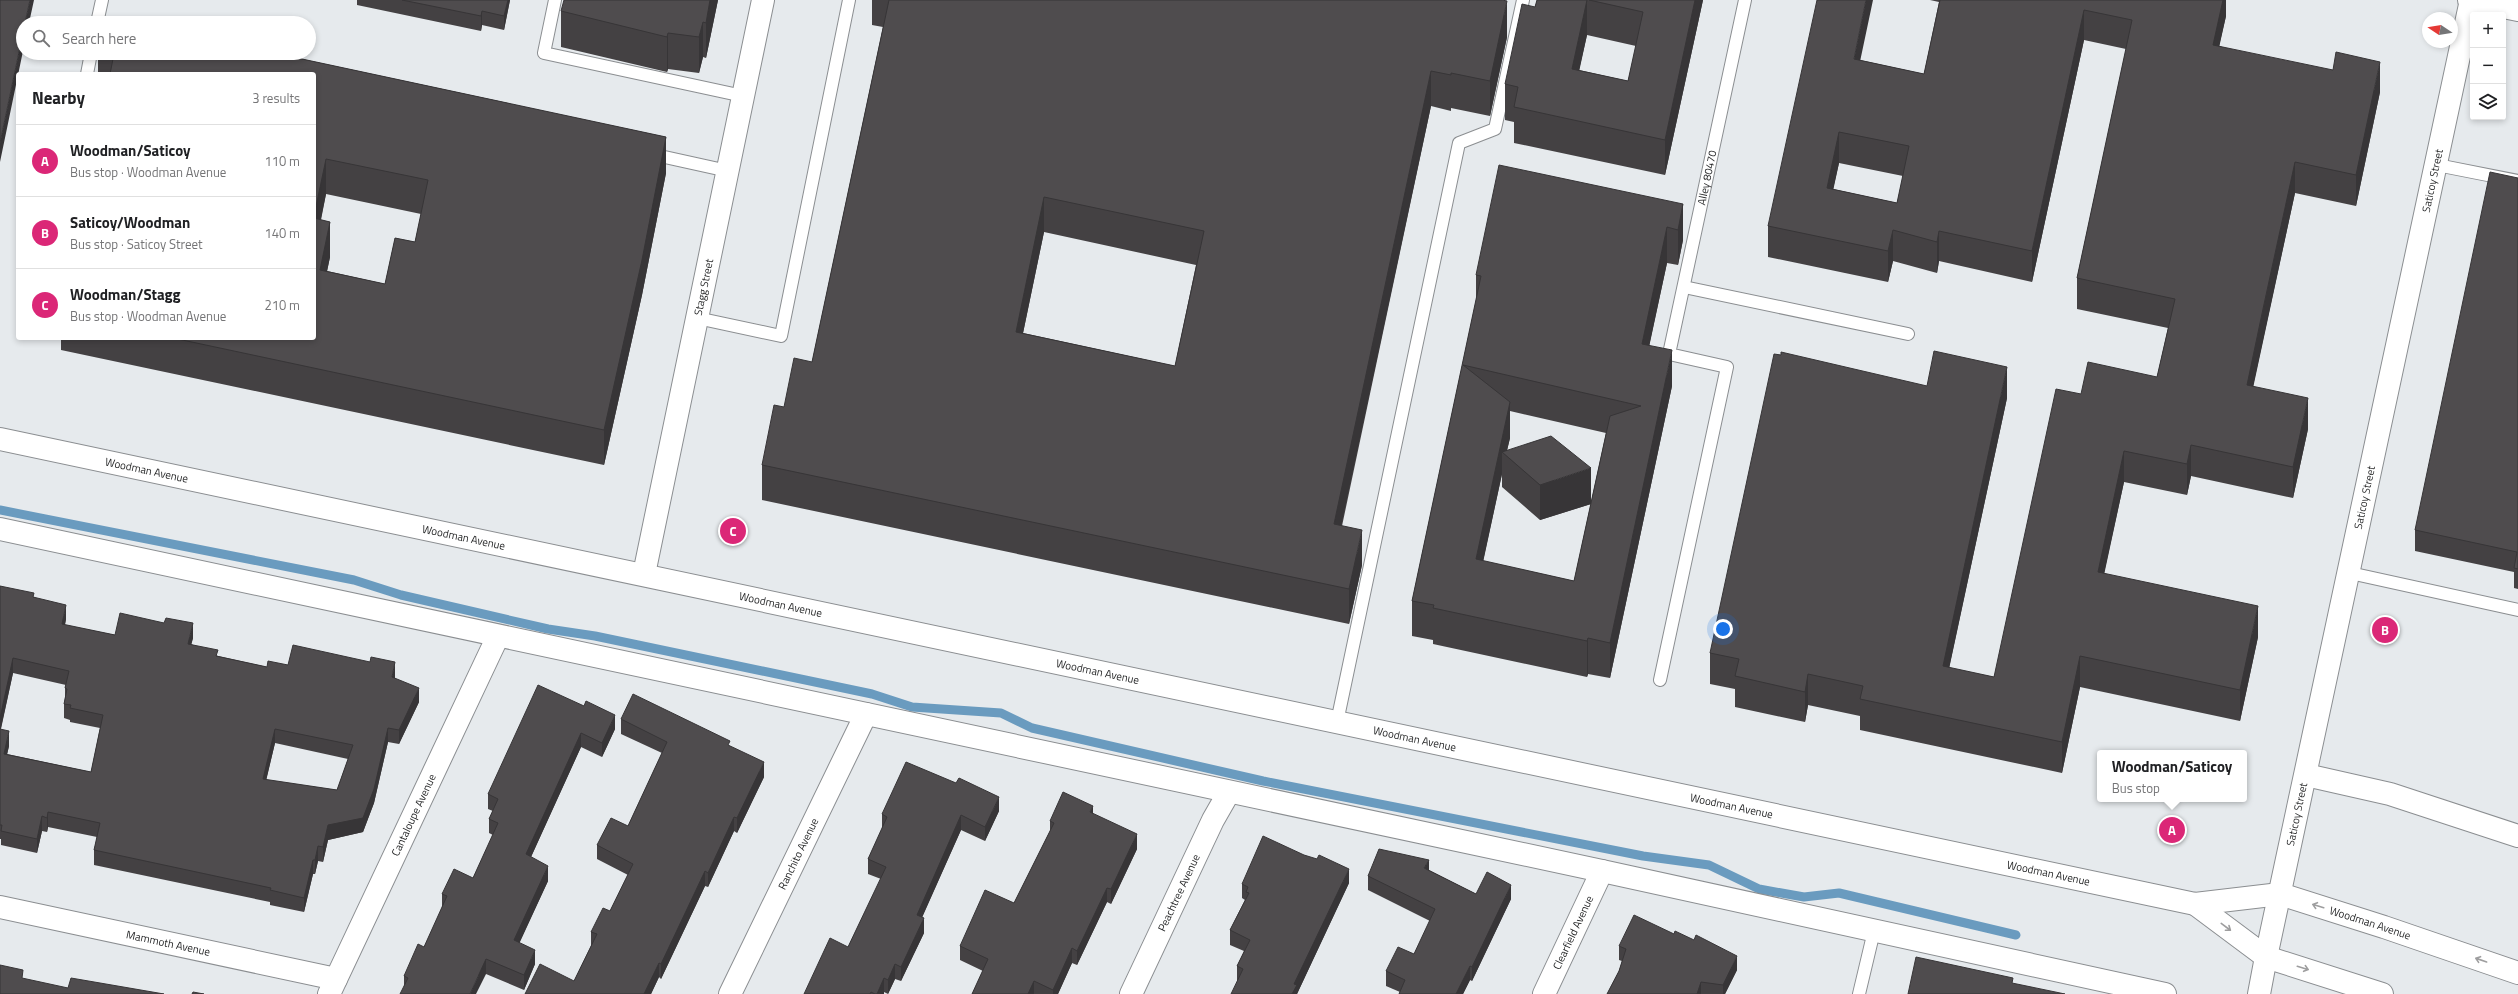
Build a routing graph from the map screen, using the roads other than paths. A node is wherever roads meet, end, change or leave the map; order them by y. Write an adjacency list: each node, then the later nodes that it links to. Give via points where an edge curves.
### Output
1 (102, 0): 9 (lane)
2 (555, 0): 12 (lane, via 544,53)
3 (763, 0): 12 (street, Stagg Street)
4 (849, 0): 18 (lane, via 781,336)
5 (1523, 0): 28 (lane, via 1495,129 1459,143)
6 (1745, 0): 17 (lane, Alley 80470)
7 (2470, 0): 8 (street); 14 (street, Saticoy Street)
8 (2518, 10)
9 (99, 16)
10 (90, 60): 11 (lane)
11 (87, 72)
12 (743, 96): 15 (street, Stagg Street)
13 (639, 152): 15 (lane)
14 (2437, 165): 16 (lane); 22 (street, Saticoy Street)
15 (728, 171): 18 (street, Stagg Street)
16 (2518, 181)
17 (1684, 287): 19 (lane); 26 (lane, Alley 80470, via 1669,354 1727,368)
18 (697, 318): 23 (street, Stagg Street)
19 (1908, 334)
20 (0, 439): 23 (street, Woodman Avenue)
21 (0, 529): 25 (street)
22 (2350, 573): 24 (lane); 29 (street, Saticoy Street)
23 (644, 574): 28 (street, Woodman Avenue)
24 (2518, 610)
25 (498, 636): 27 (street); 39 (street, Cantaloupe Avenue)
26 (1660, 680)
27 (866, 714): 30 (street); 40 (street, Ranchito Avenue)
28 (1337, 722): 34 (street, Woodman Avenue)
29 (2306, 775): 31 (street, via 2390,794); 33 (street, Saticoy Street)
30 (1229, 792): 32 (street); 41 (street, Peachtree Avenue, via 1213,820)
31 (2518, 836)
32 (1602, 871): 36 (street); 42 (street, Clearfield Avenue)
33 (2280, 894): 34 (street, Woodman Avenue); 37 (street, Saticoy Street); 38 (street, Woodman Avenue, one-way to 33)
34 (2195, 904): 37 (street, Woodman Avenue, one-way to 37)
35 (0, 907): 39 (street, Mammoth Avenue)
36 (1874, 931): 43 (lane); 44 (street)
37 (2266, 957): 45 (street, Saticoy Street); 46 (street, Woodman Avenue, one-way to 46)
38 (2518, 973)
39 (333, 986)
40 (730, 994)
41 (1131, 994)
42 (1544, 994)
43 (1859, 994)
44 (2165, 994)
45 (2259, 994)
46 (2382, 994)

